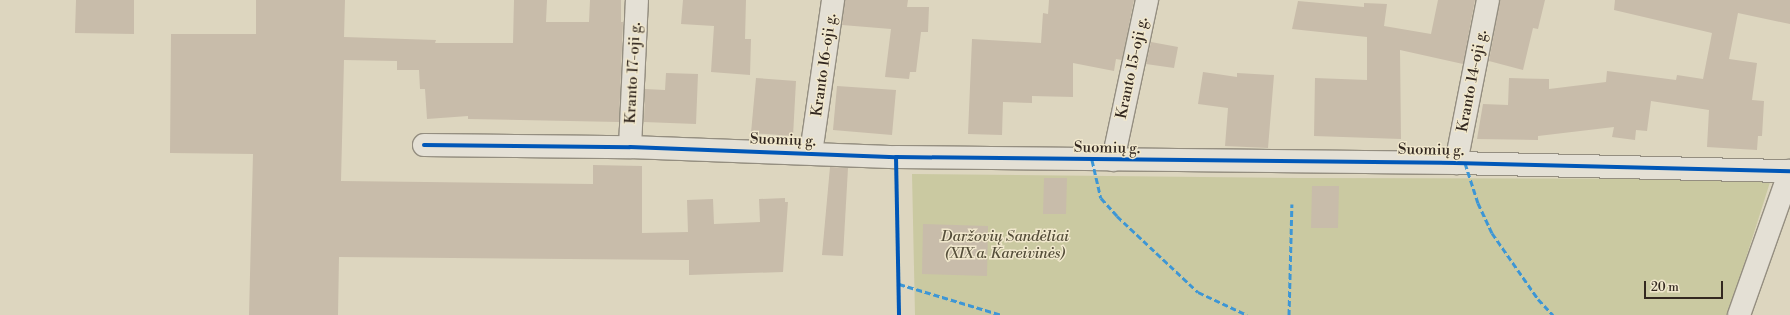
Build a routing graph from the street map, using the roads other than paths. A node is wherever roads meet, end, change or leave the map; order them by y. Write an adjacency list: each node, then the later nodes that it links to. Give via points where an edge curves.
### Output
1 (637, 0): 6 (street, Kranto 17-oji g.)
2 (833, 0): 7 (street, Kranto 16-oji g.)
3 (1147, 0): 8 (street, Kranto 15-oji g.)
4 (1488, 0): 9 (street, Kranto 14-oji g.)
5 (424, 145): 6 (street, Suomių g.)
6 (630, 147): 7 (street, Suomių g.)
7 (811, 153): 8 (street, Suomių g.)
8 (1113, 160): 9 (street, Suomių g.)
9 (1456, 162): 10 (street, Suomių g.)
10 (1790, 171): 11 (street)
11 (1739, 315)

